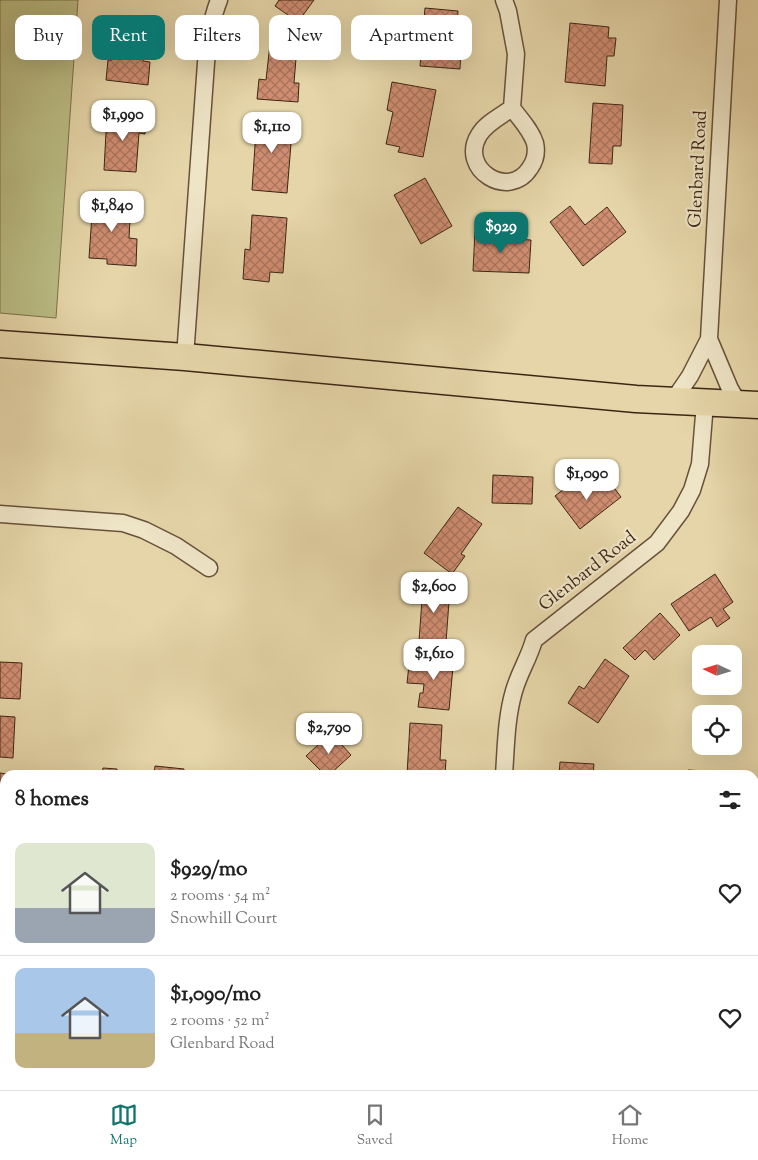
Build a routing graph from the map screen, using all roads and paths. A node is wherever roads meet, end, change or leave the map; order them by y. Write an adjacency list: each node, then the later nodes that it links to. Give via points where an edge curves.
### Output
1 (220, 0): 7 (street, via 209,33 206,63)
2 (504, 0): 4 (street, via 516,54)
3 (728, 0): 5 (street, Glenbard Road)
4 (512, 108): 4 (street, via 531,134 536,153 528,172 510,182 500,182 482,172 474,153 475,143 486,126)
5 (710, 339): 8 (street, Glenbard Road); 10 (street, Glenbard Road, via 730,389)
6 (0, 344): 7 (main road)
7 (185, 357): 8 (main road)
8 (673, 401): 9 (main road)
9 (705, 403): 10 (main road); 13 (street, Glenbard Road, via 700,464 681,511 657,544 534,640 508,714)
10 (748, 405)
11 (0, 514): 12 (street, via 123,524 144,530 176,546)
12 (209, 568)
13 (504, 770)

